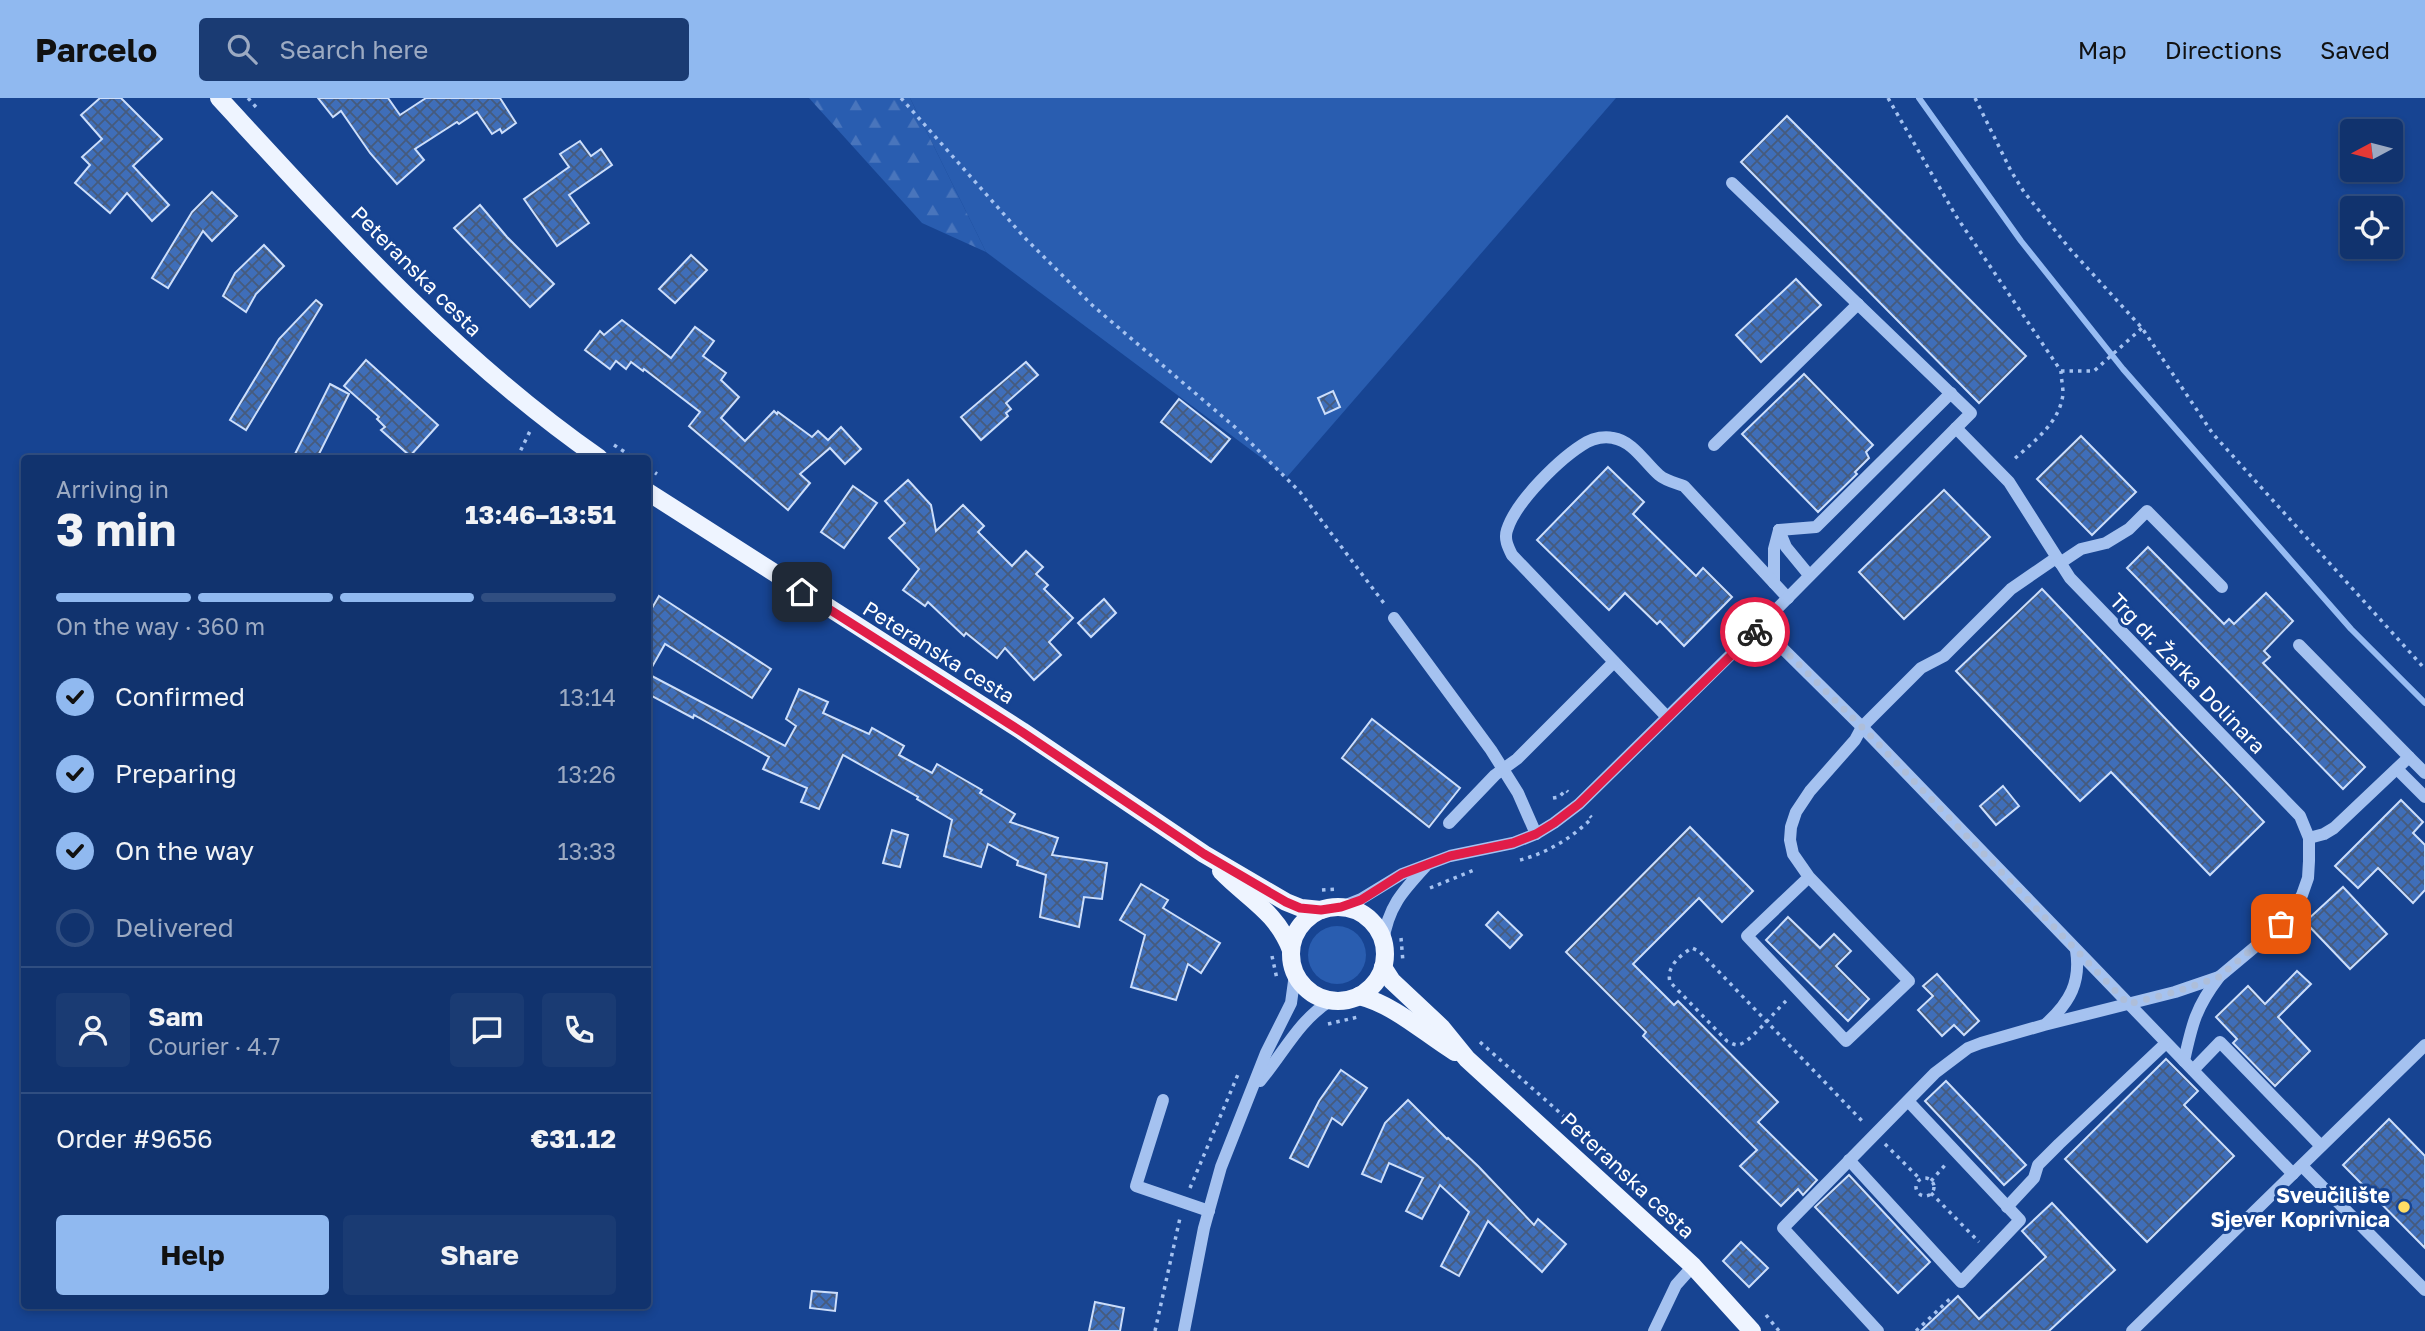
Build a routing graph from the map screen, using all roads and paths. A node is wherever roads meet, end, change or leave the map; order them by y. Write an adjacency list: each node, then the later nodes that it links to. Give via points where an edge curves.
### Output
1 (219, 98): 12 (main road, Peteranska cesta, via 375,266)
2 (248, 98): 6 (path)
3 (901, 98): 27 (path, via 1024,237 1092,305 1236,428 1300,492)
4 (1888, 98): 10 (path, via 1956,216)
5 (1975, 98): 9 (path, via 2024,192)
6 (257, 107)
7 (1732, 183): 8 (street)
8 (1858, 304): 11 (street); 15 (street)
9 (2142, 328): 10 (path, via 2094,371); 31 (path, via 2213,434)
10 (2061, 370): 19 (path, via 2063,395 2056,415)
11 (1951, 393): 13 (street, via 1971,413); 21 (street, via 1816,527)
12 (539, 413): 16 (path); 17 (main road, Peteranska cesta)
13 (1956, 428): 19 (street, Trg dr. Žarka Dolinara); 23 (street)
14 (612, 443): 18 (path)
15 (1714, 445)
16 (518, 455)
17 (595, 455)
18 (630, 455)
19 (2000, 472): 22 (street, Trg dr. Žarka Dolinara)
20 (651, 494): 42 (main road, Peteranska cesta)
21 (1779, 530): 23 (street, via 1786,547); 24 (street)
22 (2058, 560): 25 (street, via 2106,544 2147,511); 33 (street, via 2011,589 1944,656 1921,668); 41 (street, Trg dr. Žarka Dolinara, via 2070,578 2300,816)
23 (1809, 575): 26 (street)
24 (1774, 583): 26 (street); 30 (street, via 1684,486 1661,477 1617,438 1587,442 1517,509 1506,538 1512,555)
25 (2222, 587)
26 (1787, 598): 28 (street)
27 (1394, 618): 35 (street)
28 (1760, 626): 32 (street); 33 (street)
29 (2300, 645): 34 (street)
30 (1614, 662): 32 (street); 35 (street)
31 (2425, 669)
32 (1667, 717): 40 (street, via 1579,804)
33 (1862, 727): 44 (street, via 1796,812 1790,840 1793,854); 50 (street)
34 (2409, 757): 36 (street); 37 (street)
35 (1503, 769): 39 (street); 40 (street)
36 (2397, 769): 38 (street); 41 (street, via 2334,828)
37 (2425, 773)
38 (2425, 797)
39 (1449, 823)
40 (1536, 834): 43 (street)
41 (2309, 838): 53 (street, via 2308,878 2293,911)
42 (1204, 854): 46 (main road, Peteranska cesta, via 1286,902); 49 (main road, Peteranska cesta, via 1265,909)
43 (1427, 864): 45 (street); 47 (street, via 1399,895)
44 (1809, 877): 54 (street, via 1747,936); 54 (street, via 1909,981 1846,1041)
45 (1341, 907): 46 (main road); 47 (main road, via 1367,918)
46 (1321, 910): 49 (main road, via 1300,925)
47 (1383, 942): 51 (main road)
48 (1270, 949): 55 (path)
49 (1291, 950): 52 (main road)
50 (2076, 950): 58 (street); 61 (street, via 2079,965 2071,996)
51 (1383, 967): 56 (main road); 65 (main road, Peteranska cesta)
52 (1295, 974): 57 (main road, via 1304,987); 68 (street, via 1291,1003)
53 (2219, 977): 58 (street); 66 (street, via 2196,1013)
54 (1797, 989): 60 (path)
55 (1277, 990)
56 (1359, 996): 57 (main road); 65 (main road, Peteranska cesta, via 1401,1016)
57 (1330, 1001): 62 (street)
58 (2128, 1004): 61 (street); 63 (street)
59 (1369, 1017): 62 (path, via 1329,1023 1307,1038)
60 (1766, 1021): 60 (path, via 1741,1044 1727,1041 1670,982 1670,968 1685,952 1699,951); 71 (path)
61 (2044, 1025): 70 (street, via 1968,1048)
62 (1296, 1031): 68 (street)
63 (2166, 1043): 66 (street); 80 (street, via 2038,1165 2034,1178)
64 (2425, 1045): 72 (street)
65 (1467, 1059): 83 (main road, Peteranska cesta)
66 (2188, 1065): 72 (street, via 2220,1042); 75 (street)
67 (1240, 1070): 79 (path)
68 (1253, 1090): 81 (street, via 1221,1167)
69 (1163, 1100): 79 (street, via 1136,1186)
70 (1908, 1101): 71 (street); 73 (street)
71 (1875, 1134): 74 (street); 76 (path)
72 (2321, 1146): 75 (street)
73 (1956, 1152): 77 (path); 80 (street)
74 (1849, 1160): 84 (street); 90 (street, via 1783,1228)
75 (2297, 1170): 85 (street); 92 (street)
76 (1920, 1179): 77 (path); 78 (path, via 1917,1193)
77 (1931, 1181): 78 (path)
78 (1931, 1194): 82 (path)
79 (1185, 1202): 81 (street); 86 (path)
80 (2007, 1207): 82 (street, via 2020,1220)
81 (1209, 1211): 87 (street)
82 (1989, 1253): 84 (street)
83 (1693, 1266): 88 (street, via 1676,1285); 89 (main road, Peteranska cesta)
84 (1961, 1282): 91 (path, via 1957,1293)
85 (2425, 1290)
86 (1155, 1331)
87 (1184, 1331)
88 (1654, 1331)
89 (1752, 1331)
90 (1878, 1331)
91 (1916, 1331)
92 (2132, 1331)

